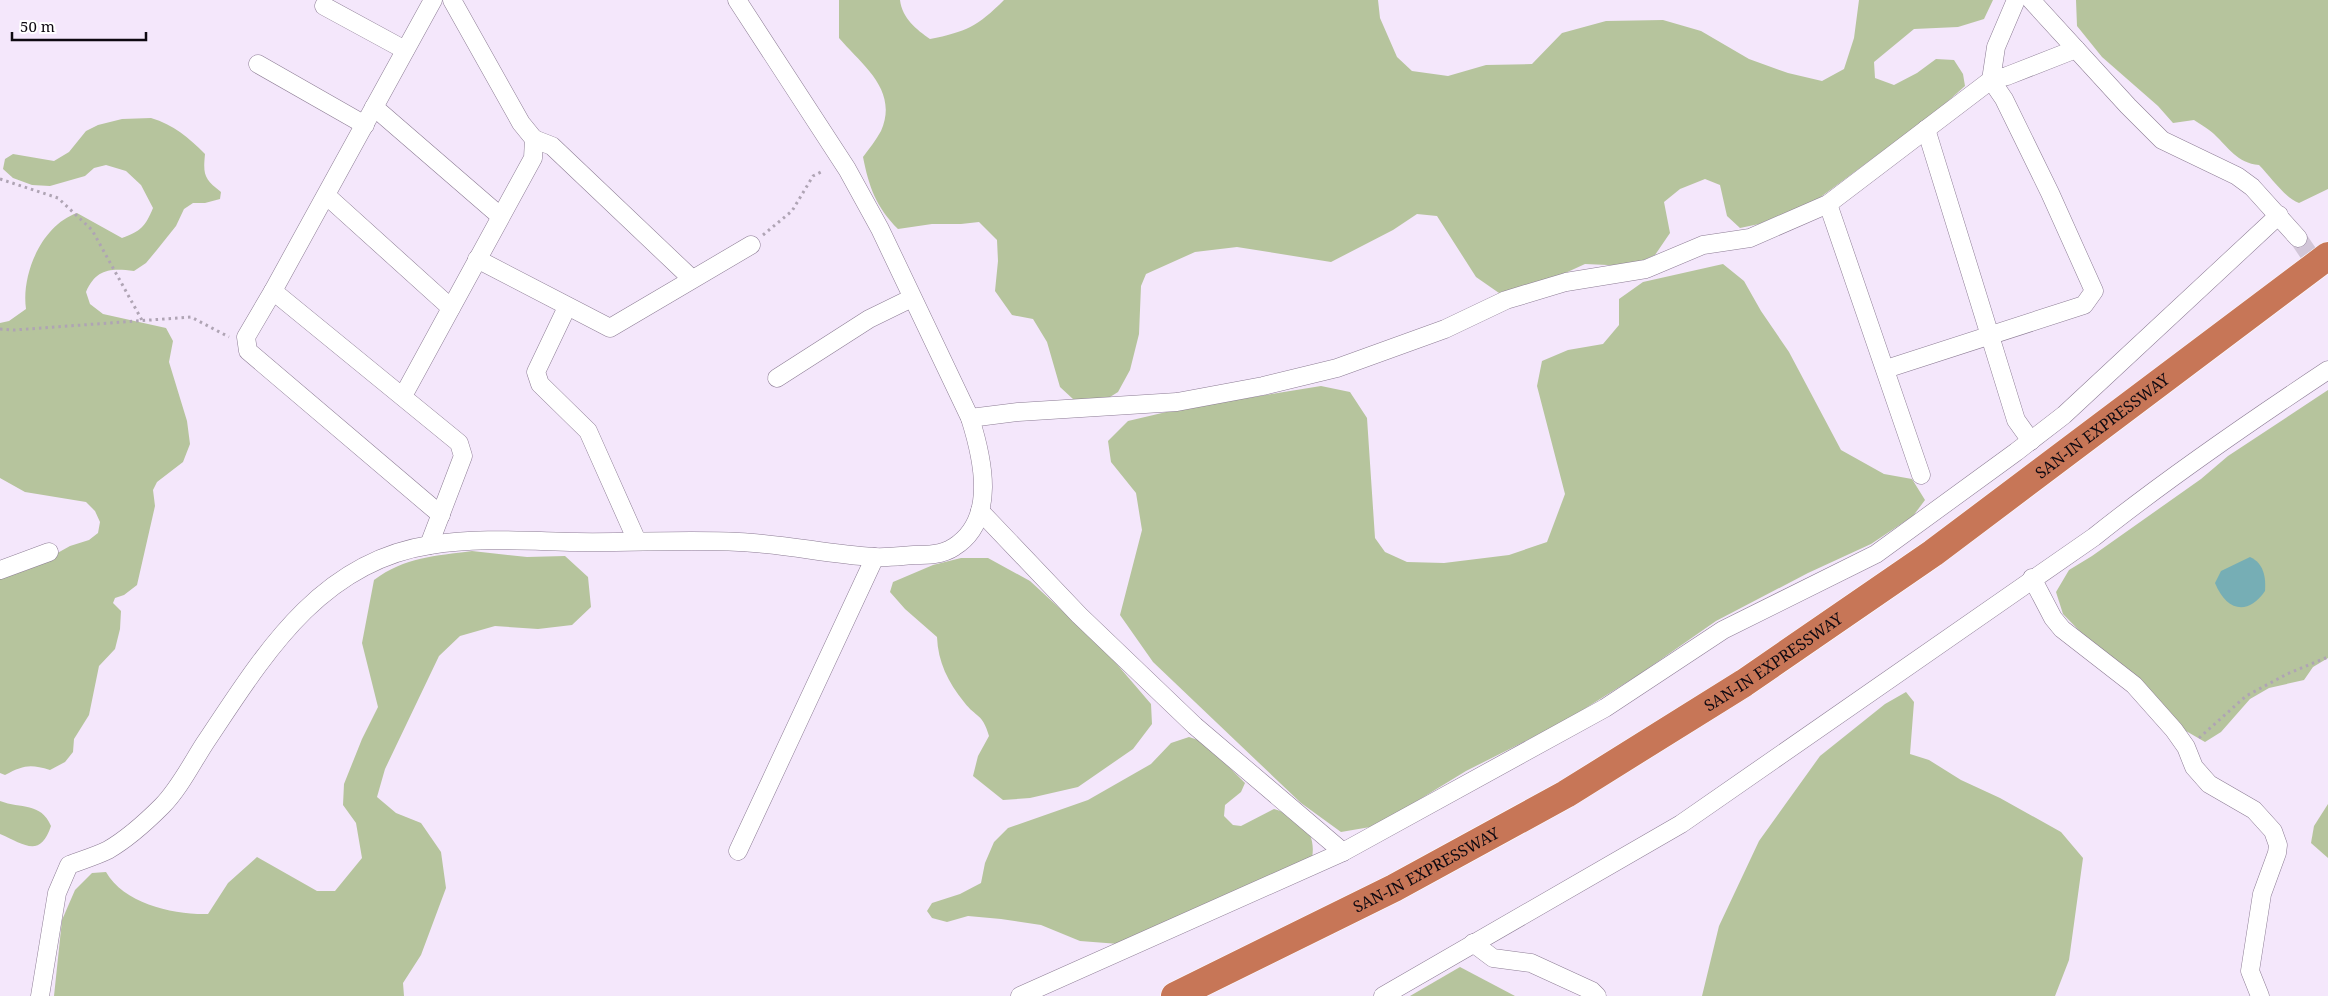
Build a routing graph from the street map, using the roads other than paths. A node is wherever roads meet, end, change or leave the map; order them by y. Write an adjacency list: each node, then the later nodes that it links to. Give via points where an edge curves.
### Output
1 (433, 0): 8 (street)
2 (452, 0): 14 (street, via 521,122)
3 (736, 0): 25 (street, via 847,168)
4 (2016, 0): 10 (street, via 1996,47)
5 (2031, 0): 7 (street)
6 (324, 6): 8 (street)
7 (2076, 49): 10 (street); 17 (street, via 2162,140 2237,176)
8 (405, 50): 11 (street)
9 (258, 64): 12 (street)
10 (1991, 80): 13 (street); 28 (street, via 2004,99 2050,193 2094,291 2084,305)
11 (374, 107): 12 (street); 18 (street)
12 (365, 125): 15 (street)
13 (1926, 128): 16 (street); 28 (street)
14 (534, 139): 18 (street, via 533,158); 23 (street, via 552,146)
15 (327, 196): 24 (street); 26 (street)
16 (1828, 204): 29 (street); 33 (street, via 1750,238 1703,245 1646,270 1566,282 1506,300 1445,329 1328,370 1176,402)
17 (2278, 215): 19 (street); 34 (street, via 2064,415)
18 (500, 216): 22 (street)
19 (2298, 238)
20 (752, 245): 23 (street)
21 (2328, 256): 49 (highway, SAN-IN EXPRESSWAY, via 1933,553 1744,683 1566,794 1394,888)
22 (477, 259): 26 (street); 27 (street)
23 (692, 279): 27 (street, via 610,328)
24 (273, 291): 32 (street); 37 (street, via 246,337 246,346 252,357)
25 (912, 298): 31 (street, via 869,319); 33 (street)
26 (451, 308): 32 (street)
27 (567, 308): 38 (street, via 536,372 540,384 588,431)
28 (1989, 336): 29 (street); 34 (street, via 2016,420)
29 (1886, 370): 35 (street)
30 (2328, 370): 43 (street, via 2233,433 2094,538)
31 (778, 378)
32 (403, 396): 37 (street, via 458,442 463,456)
33 (970, 418): 36 (street, via 983,478)
34 (2031, 441): 45 (street, via 1876,554 1723,630 1605,708)
35 (1921, 475)
36 (980, 511): 41 (street, via 971,530 954,547 937,554); 45 (street, via 1079,615 1195,726)
37 (441, 515): 39 (street)
38 (637, 540): 39 (street, via 510,540); 41 (street, via 739,542)
39 (429, 545): 47 (street, via 377,561 342,578 321,594 270,649 164,804 121,842 69,864 57,893)
40 (49, 552): 42 (street)
41 (875, 558): 44 (street)
42 (0, 570)
43 (2032, 578): 46 (street, via 1681,824); 52 (street, via 2062,630 2134,685 2174,730 2194,767 2209,784 2254,810 2273,831 2278,845 2276,860 2262,894 2250,971)
44 (738, 851)
45 (1343, 852): 48 (street)
46 (1473, 943): 50 (street); 51 (street, via 1493,958 1531,963)
47 (40, 996)
48 (1020, 996)
49 (1175, 996)
50 (1382, 996)
51 (1597, 996)
52 (2260, 996)

